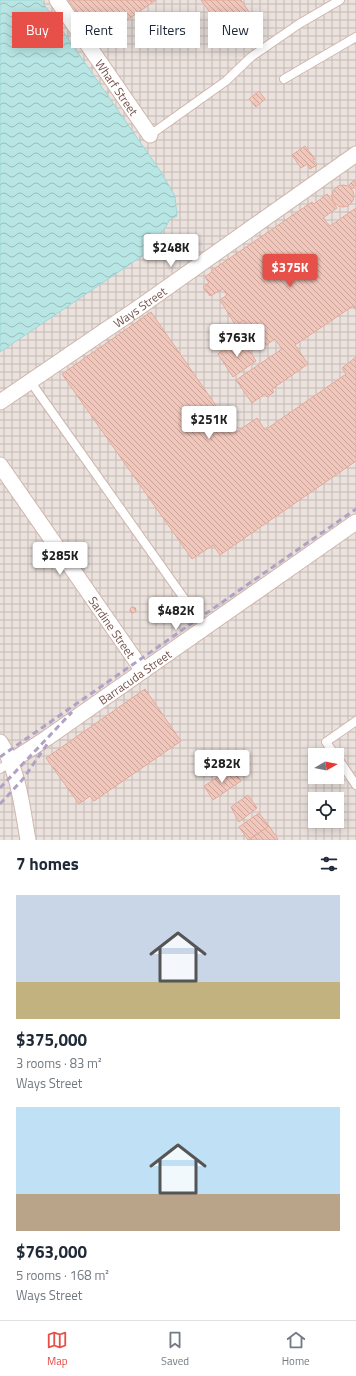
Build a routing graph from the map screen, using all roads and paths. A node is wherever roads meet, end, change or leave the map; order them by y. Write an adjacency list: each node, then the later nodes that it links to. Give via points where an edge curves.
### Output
1 (57, 0): 5 (street, Wharf Street)
2 (340, 0): 5 (lane, via 251,57 226,81)
3 (356, 38): 4 (lane)
4 (284, 79)
5 (150, 135)
6 (356, 154): 7 (street, Ways Street)
7 (30, 381): 8 (street, Ways Street); 11 (lane)
8 (0, 402)
9 (0, 465): 12 (street, Sardine Street)
10 (356, 522): 11 (street, Barracuda Street)
11 (204, 628): 12 (street, Barracuda Street)
12 (143, 671): 16 (street, Barracuda Street)
13 (356, 721): 15 (lane, via 326,742)
14 (0, 742): 16 (street, via 6,752)
15 (330, 748)
16 (5, 766): 19 (street, via 18,784)
17 (344, 768): 18 (lane)
18 (356, 785)
19 (28, 840)

